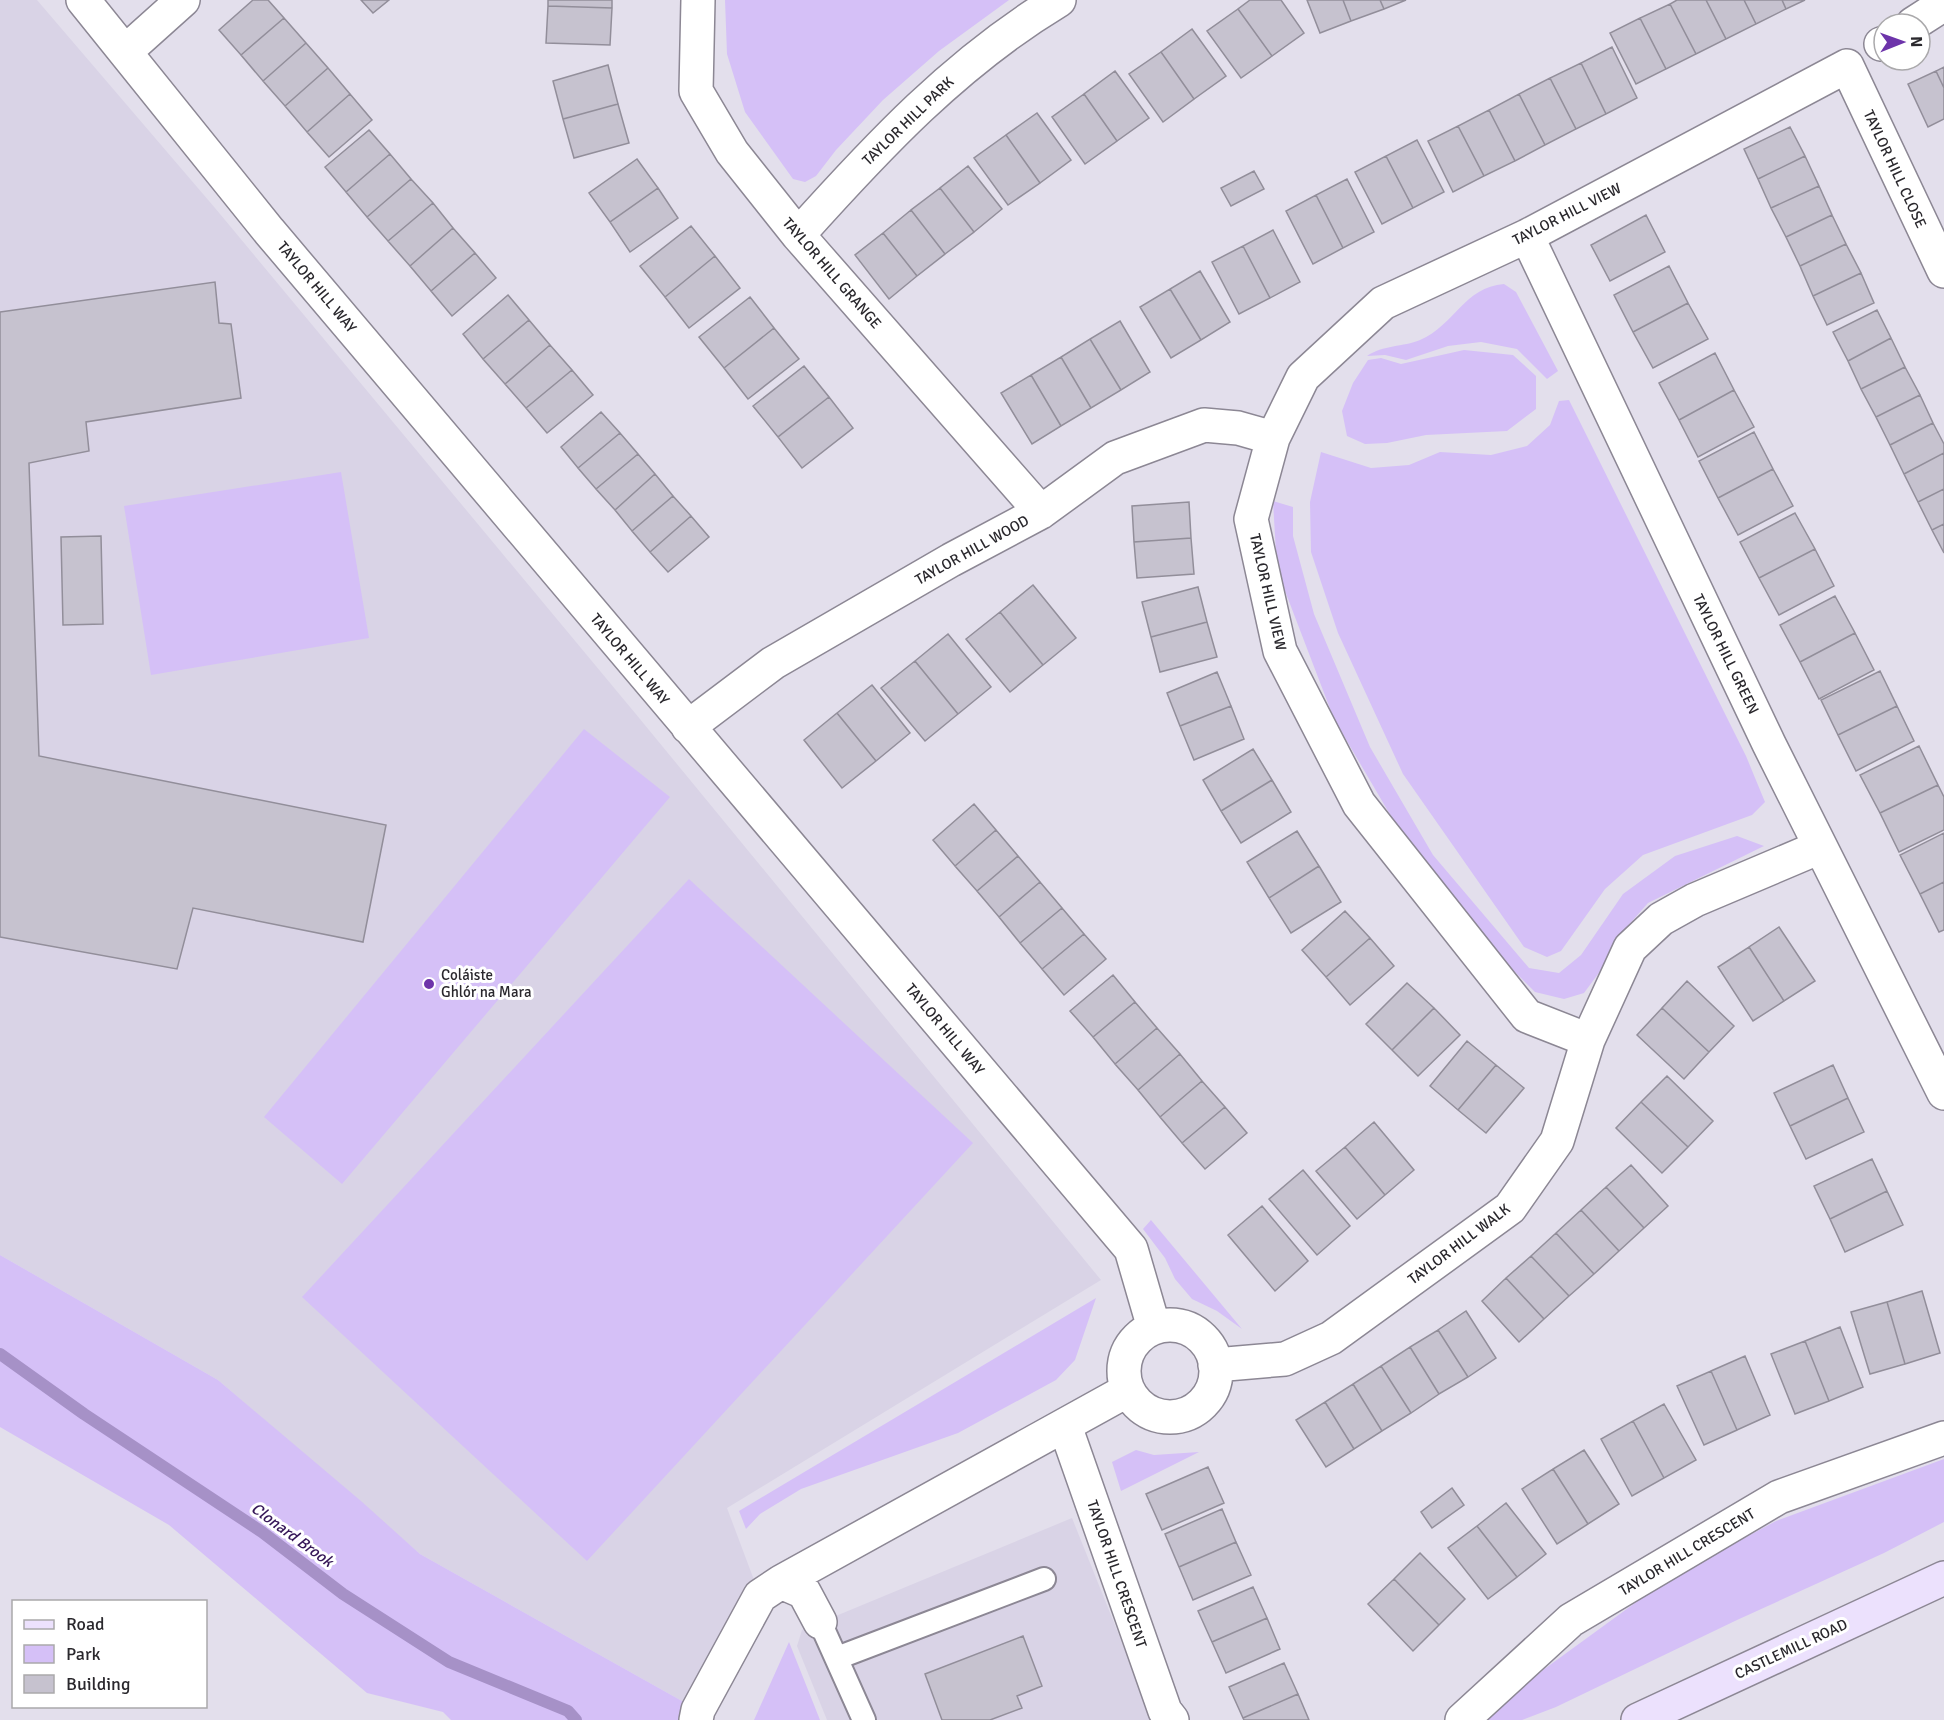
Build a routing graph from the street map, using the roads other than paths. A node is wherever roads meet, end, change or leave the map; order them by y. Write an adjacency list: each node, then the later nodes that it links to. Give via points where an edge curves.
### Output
1 (83, 0): 5 (street, TAYLOR HILL WAY)
2 (183, 0): 5 (street)
3 (698, 0): 7 (street, TAYLOR HILL GRANGE, via 696,91 732,152)
4 (1059, 0): 7 (street, TAYLOR HILL PARK, via 938,88 877,147)
5 (125, 52): 12 (street, TAYLOR HILL WAY, via 269,231)
6 (1847, 66): 8 (street, TAYLOR HILL VIEW); 9 (street, TAYLOR HILL CLOSE)
7 (798, 235): 11 (street, TAYLOR HILL GRANGE)
8 (1527, 236): 10 (street, TAYLOR HILL VIEW, via 1383,303 1303,377); 13 (street, TAYLOR HILL GREEN)
9 (1944, 271)
10 (1273, 438): 11 (street, TAYLOR HILL WOOD, via 1204,424 1115,458); 14 (street, TAYLOR HILL VIEW, via 1251,519 1280,651 1359,804 1527,1016)
11 (1041, 512): 12 (street, TAYLOR HILL WOOD, via 773,663)
12 (688, 727): 16 (street, TAYLOR HILL WAY, via 1131,1249)
13 (1820, 846): 14 (street, TAYLOR HILL WALK, via 1695,900 1661,919 1630,948); 15 (street, TAYLOR HILL GREEN)
14 (1588, 1040): 17 (street, TAYLOR HILL WALK, via 1557,1141 1510,1208 1331,1338 1286,1359)
15 (1940, 1075)
16 (1154, 1328): 17 (street, via 1181,1326 1194,1332 1205,1340); 18 (street, via 1141,1335 1125,1361)
17 (1215, 1365): 18 (street, via 1210,1393 1201,1405 1183,1414 1161,1416 1148,1411)
18 (1128, 1390): 19 (street)
19 (1065, 1426): 23 (street); 28 (street, TAYLOR HILL CRESCENT, via 1165,1711)
20 (1944, 1438): 29 (street, TAYLOR HILL CRESCENT, via 1779,1497 1571,1620)
21 (1944, 1578): 30 (street, CASTLEMILL ROAD)
22 (1044, 1579): 25 (lane)
23 (781, 1582): 24 (street, via 804,1592); 26 (street, via 760,1596)
24 (820, 1622): 25 (lane)
25 (837, 1658): 27 (lane)
26 (696, 1720)
27 (864, 1720)
28 (1172, 1720)
29 (1462, 1720)
30 (1638, 1720)

